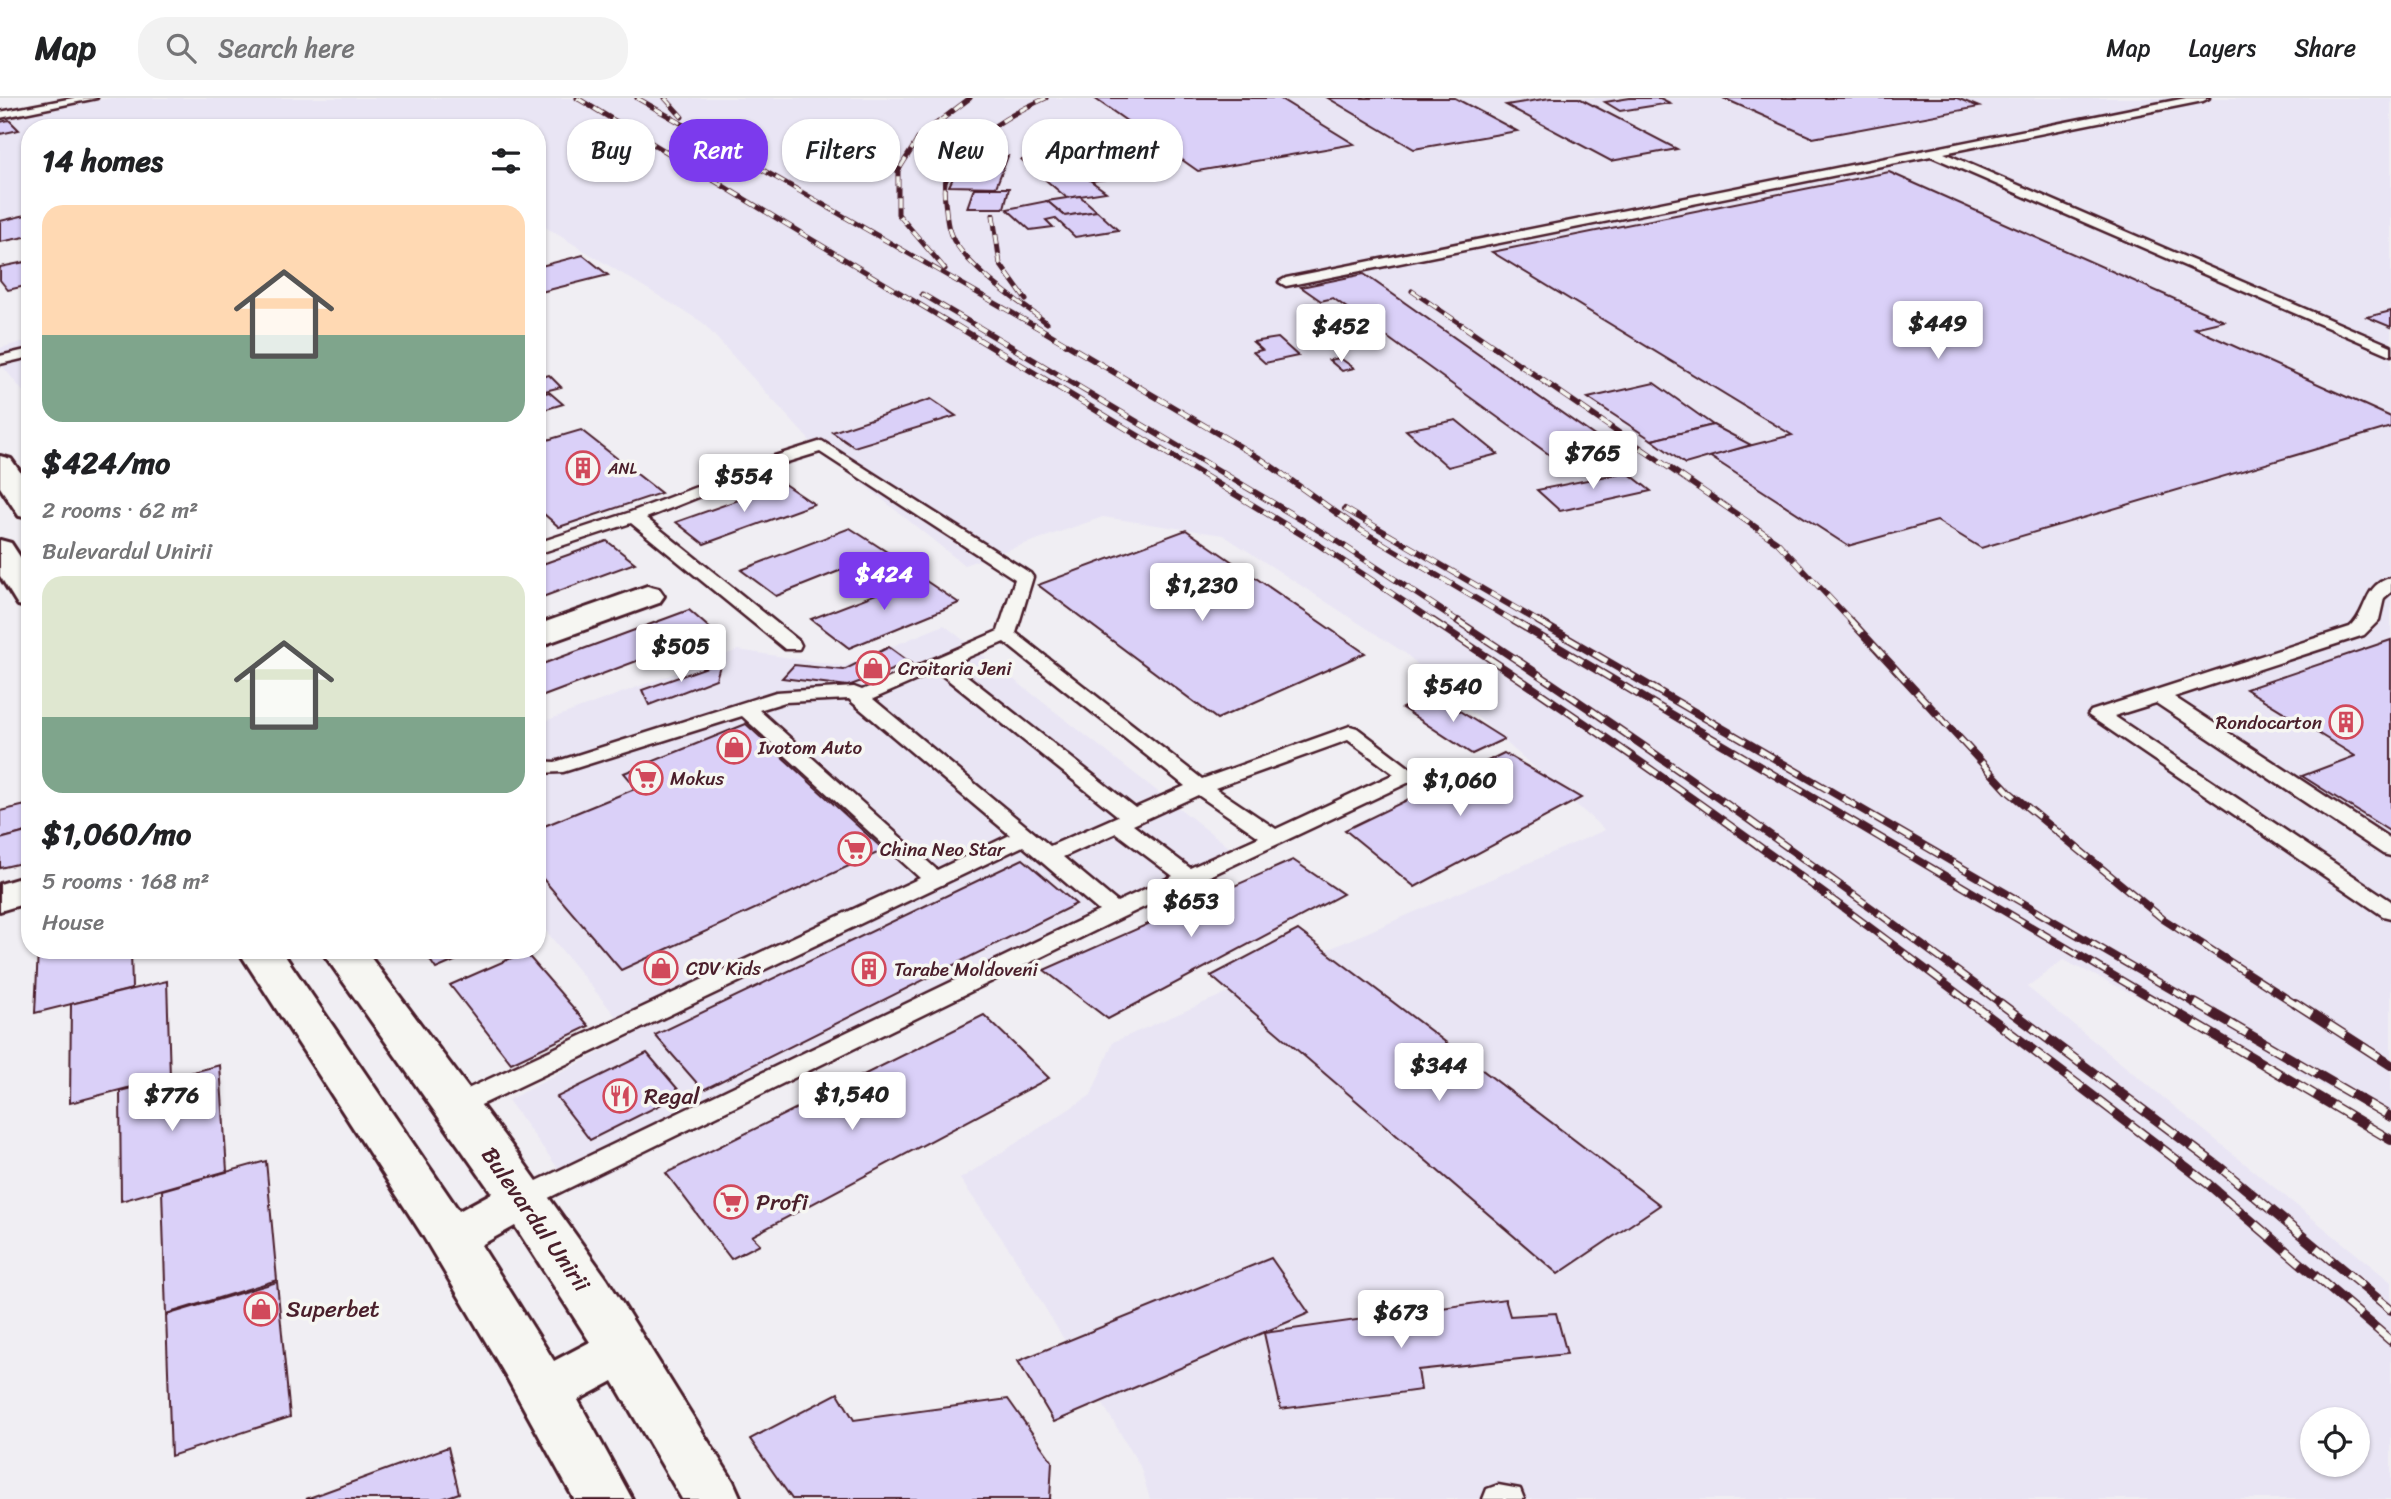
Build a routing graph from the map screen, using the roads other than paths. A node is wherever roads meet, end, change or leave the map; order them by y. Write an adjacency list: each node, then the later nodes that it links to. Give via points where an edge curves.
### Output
1 (91, 98): 3 (lane)
2 (2203, 98): 4 (lane)
3 (0, 115)
4 (1931, 152): 5 (lane); 6 (lane)
5 (1286, 282)
6 (2391, 351)
7 (21, 355): 8 (lane)
8 (0, 360)
9 (803, 456): 10 (lane)
10 (765, 464): 13 (lane); 20 (lane, via 822,446 1024,577)
11 (0, 465): 12 (main road)
12 (21, 496)
13 (634, 517): 14 (lane); 21 (lane)
14 (546, 546)
15 (0, 550): 17 (main road)
16 (2391, 583): 23 (lane, via 2375,596 2370,620 2357,631)
17 (21, 584)
18 (647, 596): 19 (main road)
19 (546, 634)
20 (1006, 634): 22 (lane); 27 (lane)
21 (792, 645)
22 (939, 663): 24 (lane); 28 (lane)
23 (2159, 696): 31 (lane); 37 (lane, via 2098,715)
24 (859, 698): 25 (lane, via 854,693 783,696); 29 (lane)
25 (745, 708): 26 (lane); 34 (lane)
26 (546, 767)
27 (1199, 787): 28 (lane); 30 (lane); 30 (lane, via 1350,732 1409,775)
28 (1125, 821): 32 (lane); 33 (lane)
29 (1027, 835): 32 (lane); 34 (lane)
30 (1275, 838): 33 (lane)
31 (2391, 849)
32 (1049, 855): 38 (lane)
33 (1189, 878): 38 (lane)
34 (934, 879): 41 (lane)
35 (21, 891): 36 (main road)
36 (0, 898)
37 (2391, 911)
38 (1115, 912): 42 (lane)
39 (265, 959): 43 (main road)
40 (349, 959): 41 (main road, Bulevardul Unirii)
41 (455, 1106): 42 (main road, Bulevardul Unirii)
42 (523, 1199): 43 (main road); 44 (main road, Bulevardul Unirii)
43 (450, 1239): 45 (main road)
44 (623, 1350): 45 (main road); 47 (main road, Bulevardul Unirii)
45 (544, 1392): 46 (main road)
46 (604, 1499)
47 (713, 1499)
48 (1498, 1499): 49 (lane)
49 (1509, 1499)

